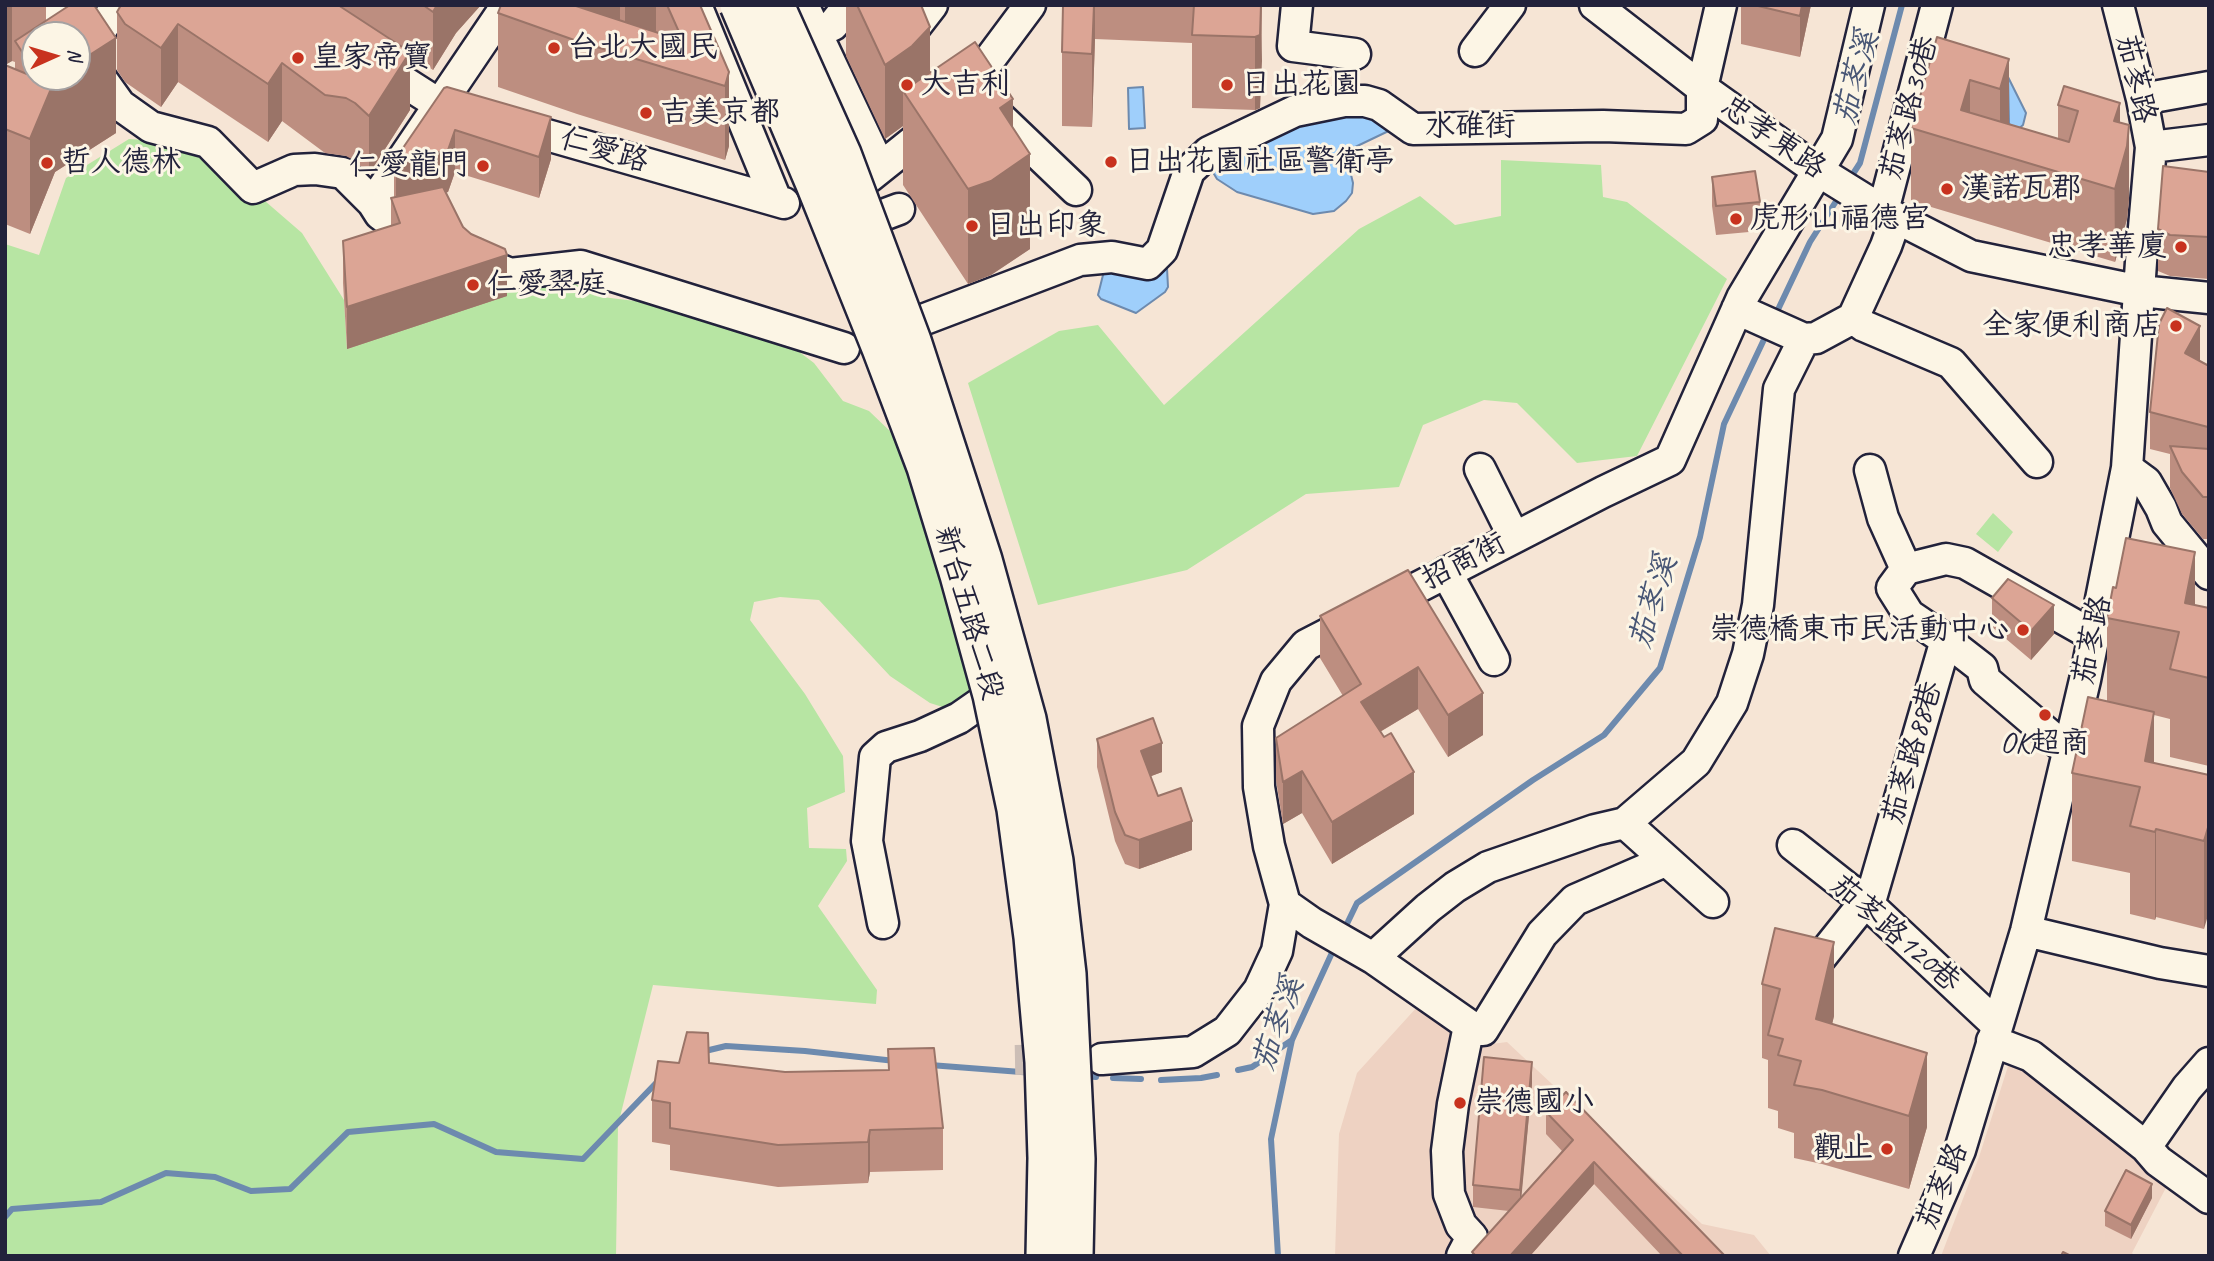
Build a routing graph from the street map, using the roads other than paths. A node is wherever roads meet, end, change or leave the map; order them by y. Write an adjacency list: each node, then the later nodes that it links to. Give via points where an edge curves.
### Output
1 (51, 5): 18 (street)
2 (117, 5): 19 (street)
3 (507, 5): 30 (street)
4 (696, 5): 30 (street, 仁愛路, via 780,202)
5 (738, 5): 58 (main road, 新台五路二段, bridge, via 815,184 922,456)
6 (775, 5): 76 (main road, 新台五路二段, bridge, via 842,154 883,215 912,341 983,560 1027,719 1054,861 1067,974)
7 (803, 5): 20 (street)
8 (849, 5): 20 (street, via 834,25)
9 (932, 5): 21 (street)
10 (1030, 5): 27 (street)
11 (1297, 5): 24 (street, via 1293,46)
12 (1510, 5): 23 (street)
13 (1595, 5): 28 (street, 忠孝東路)
14 (1721, 5): 28 (street, 水碓街)
15 (1869, 5): 34 (street, 招商街, via 1837,139)
16 (1937, 5): 37 (street, 茄苳路30巷)
17 (2118, 5): 31 (street, 茄苳路)
18 (61, 21)
19 (91, 31)
20 (816, 33): 27 (street, via 874,173 953,110)
21 (901, 45)
22 (351, 48): 30 (street, 仁愛路)
23 (1475, 51)
24 (1355, 54)
25 (91, 66): 36 (street, via 120,105 151,127 208,142 253,188 294,170 315,169 343,173)
26 (2209, 87): 31 (street)
27 (970, 88): 35 (street)
28 (1702, 88): 34 (street, 忠孝東路); 41 (street, 水碓街, via 1702,119 1686,129 1413,129 1365,100 1295,111 1209,152 1189,171 1162,250 1148,264 1112,257 1080,260)
29 (2209, 100): 31 (street)
30 (440, 105): 36 (street)
31 (2143, 106): 33 (street, 茄苳路)
32 (2209, 139): 33 (street)
33 (2151, 147): 38 (street, 茄苳路)
34 (1821, 172): 37 (street, 忠孝東路); 40 (street, 招商街)
35 (1076, 190)
36 (373, 203): 44 (street, via 392,223 452,209 478,260 510,274 581,266)
37 (1884, 212): 38 (street, 忠孝東路, via 1971,256); 42 (street, 茄苳路30巷)
38 (2140, 291): 39 (street, 忠孝東路); 46 (street, 茄苳路)
39 (2209, 298)
40 (1737, 309): 43 (street); 51 (street, 招商街, via 1670,460)
41 (925, 318)
42 (1853, 318): 43 (street, via 1816,338); 45 (street, via 1951,363)
43 (1804, 339): 60 (street, via 1779,389 1758,606 1732,703 1696,762)
44 (844, 348)
45 (2037, 462)
46 (2127, 468): 49 (street, via 2146,482); 50 (street, 茄苳路)
47 (1480, 469): 51 (street)
48 (1870, 470): 52 (street, via 1883,518)
49 (2166, 523): 50 (street); 54 (street)
50 (2117, 527): 55 (street, 茄苳路)
51 (1514, 537): 53 (street, 招商街)
52 (1906, 569): 55 (street, via 1946,559 1965,564); 56 (street, via 1892,588 1909,615)
53 (1446, 572): 57 (street); 64 (street, 招商街, via 1306,645 1276,681 1258,726 1259,787)
54 (2209, 574)
55 (2094, 636): 59 (street, 茄苳路)
56 (1946, 640): 59 (street, 茄苳路88巷, via 1982,668 1985,680); 65 (street, 茄苳路88巷)
57 (1494, 660)
58 (992, 695): 66 (street, via 959,718 886,747 876,757 867,841); 76 (main road, 新台五路二段, bridge, via 1016,809 1044,1062)
59 (2068, 751): 67 (street, 茄苳路)
60 (1625, 823): 62 (street); 69 (street, via 1488,867 1437,901)
61 (1793, 845): 65 (street, 茄苳路120巷)
62 (1665, 861): 63 (street); 71 (street, via 1575,900 1542,934 1483,1030)
63 (1713, 902)
64 (1285, 904): 69 (street); 73 (street, 招商街, via 1277,951 1258,990 1227,1031 1193,1052)
65 (1867, 904): 68 (street); 72 (street, 茄苳路120巷)
66 (883, 923)
67 (2026, 931): 70 (street); 72 (street, 茄苳路)
68 (1821, 957)
69 (1373, 958): 71 (street)
70 (2209, 971)
71 (1469, 1026): 80 (street, via 1447,1151 1448,1194 1461,1225 1472,1237)
72 (1995, 1033): 75 (street); 81 (street, 茄苳路, via 1960,1150)
73 (1102, 1059)
74 (2209, 1063): 75 (street)
75 (2146, 1147): 77 (street)
76 (1062, 1159): 78 (main road, 新台五路二段, bridge); 79 (main road, 新台五路二段, bridge)
77 (2209, 1198)
78 (1045, 1256)
79 (1074, 1256)
80 (1462, 1256)
81 (1914, 1256)

